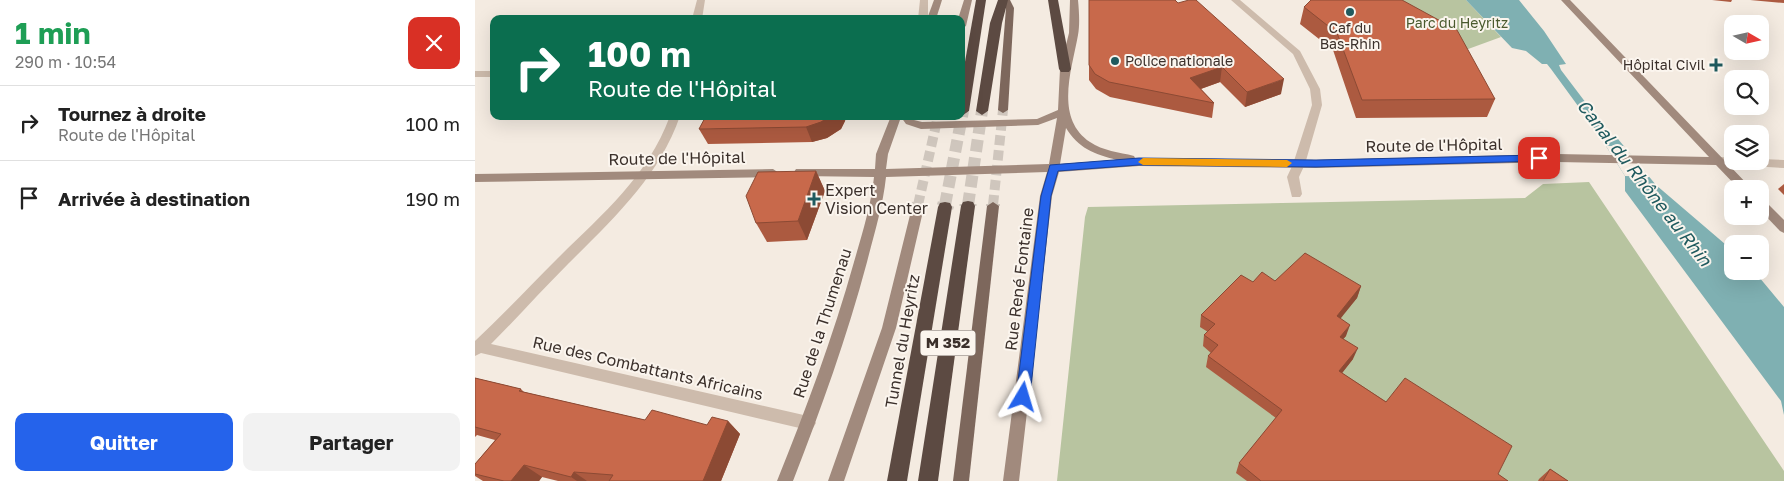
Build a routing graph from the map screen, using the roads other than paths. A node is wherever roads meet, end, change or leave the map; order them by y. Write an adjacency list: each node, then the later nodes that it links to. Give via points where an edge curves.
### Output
1 (701, 0): 11 (street)
2 (924, 0): 12 (street)
3 (939, 0): 13 (main road)
4 (968, 0): 14 (main road)
5 (981, 0): 18 (highway)
6 (1005, 0): 19 (main road, via 1010,8); 20 (highway, via 996,23)
7 (1053, 0): 15 (highway)
8 (1074, 0): 15 (main road, Rue René Fontaine, via 1074,33)
9 (1235, 0): 27 (street, via 1297,53 1315,90 1317,105)
10 (1565, 0): 26 (main road)
11 (698, 15)
12 (923, 15)
13 (933, 15)
14 (964, 15)
15 (1065, 69): 21 (main road, Rue René Fontaine)
16 (475, 74): 17 (street)
17 (490, 74)
18 (965, 99)
19 (1003, 110)
20 (982, 111)
21 (1063, 112): 24 (main road, via 1038,122 921,126); 25 (main road, via 1079,140 1097,150); 29 (main road, Rue René Fontaine)
22 (674, 120): 31 (street, via 665,144)
23 (895, 120): 30 (main road, Rue de la Thumenau, via 882,154)
24 (909, 120)
25 (1139, 162): 27 (main road, Route de l'Hôpital); 29 (main road, Route de l'Hôpital)
26 (1720, 162): 27 (main road, Route de l'Hôpital, via 1599,158); 28 (street); 33 (main road)
27 (1299, 164): 34 (street, via 1293,177)
28 (1784, 164)
29 (1054, 168): 30 (main road, Route de l'Hôpital); 48 (main road, Rue René Fontaine, via 1046,196)
30 (880, 173): 31 (main road, Route de l'Hôpital); 42 (main road, Rue de la Thumenau, via 878,197 847,312)
31 (644, 176): 32 (main road, Route de l'Hôpital); 41 (street)
32 (475, 178)
33 (1738, 180)
34 (1296, 194)
35 (968, 206): 46 (highway, M 352)
36 (993, 206): 47 (main road)
37 (918, 207): 44 (main road, via 889,328)
38 (945, 207): 45 (highway, Tunnel du Heyritz / M 352)
39 (1769, 212): 40 (main road)
40 (1784, 228)
41 (477, 348): 42 (street, Rue des Combattants Africains)
42 (809, 423): 43 (main road, Rue de la Thumenau)
43 (785, 481)
44 (836, 481)
45 (897, 481)
46 (928, 481)
47 (961, 481)
48 (1011, 481)

